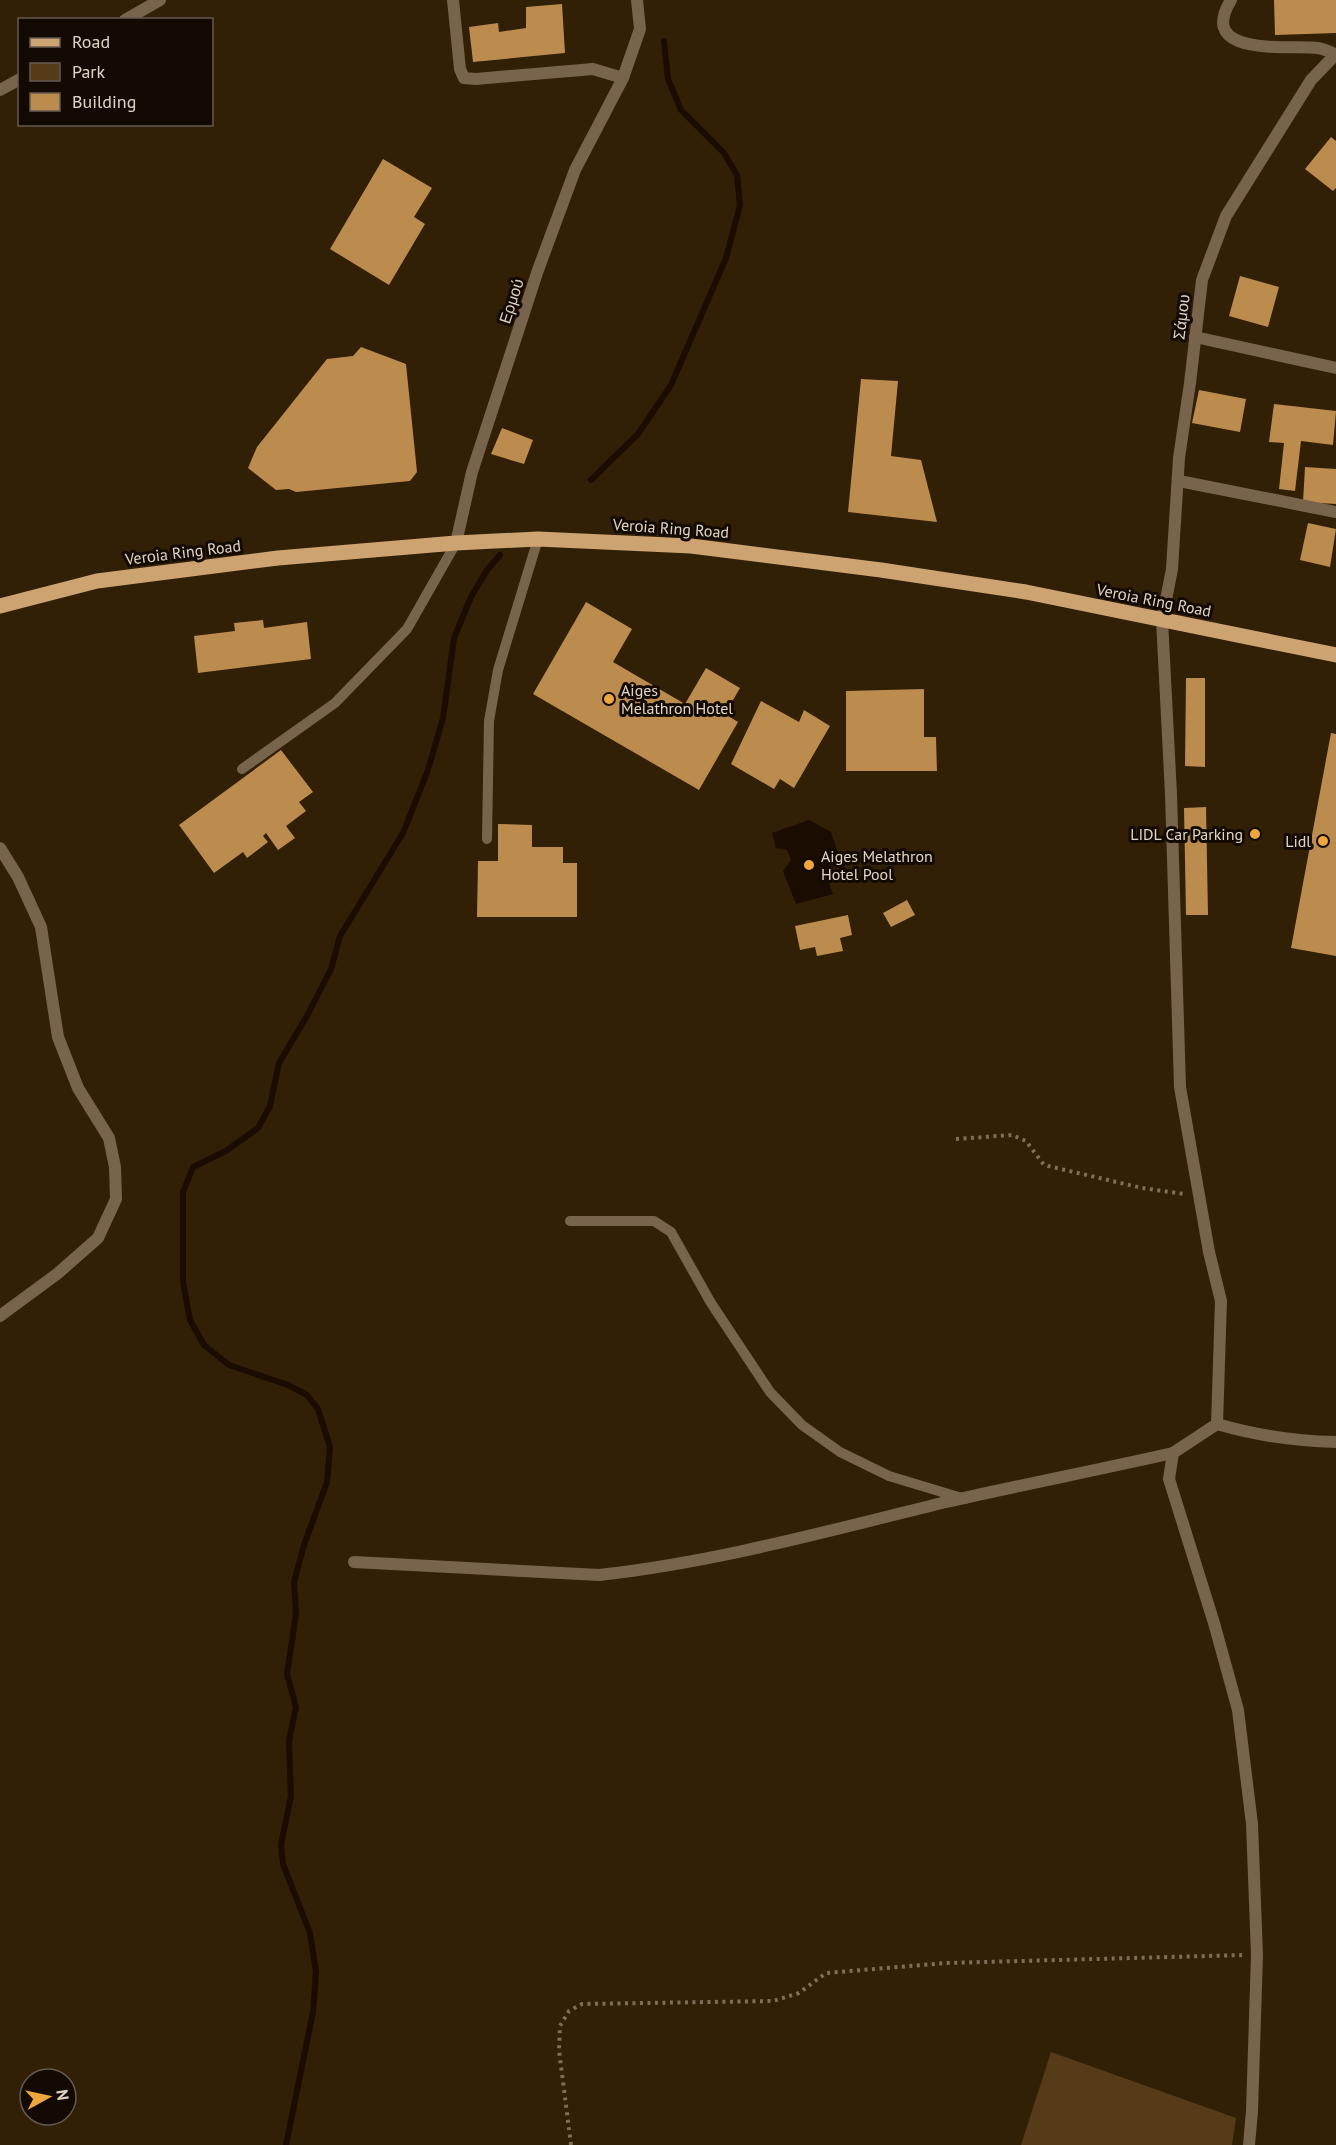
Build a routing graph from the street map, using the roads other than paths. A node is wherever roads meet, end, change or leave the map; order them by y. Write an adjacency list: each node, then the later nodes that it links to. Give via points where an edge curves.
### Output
1 (160, 0): 5 (street)
2 (453, 0): 7 (street, via 464,78 593,69)
3 (638, 0): 7 (street, Ερμού, via 640,29)
4 (1232, 0): 6 (street, via 1223,14 1222,26 1233,39 1253,45 1321,48)
5 (128, 18)
6 (1336, 54): 10 (street, Σάμου, via 1311,80 1226,216 1202,280)
7 (623, 78): 15 (street, Ερμού, via 575,170 538,270 472,472)
8 (18, 80): 9 (street)
9 (0, 90)
10 (1195, 337): 11 (street); 12 (street, Σάμου)
11 (1336, 368)
12 (1179, 482): 13 (street); 17 (street, Σάμου, via 1172,569)
13 (1336, 512)
14 (538, 539): 15 (main road, Verοia Ring Road); 17 (main road, Verοia Ring Road, via 691,546 774,555 1026,592); 20 (lane, via 498,670 489,721)
15 (456, 543): 16 (main road, Verοia Ring Road, via 278,558 97,581); 19 (lane, via 407,629 335,703)
16 (0, 606)
17 (1162, 620): 18 (main road, Verοia Ring Road); 24 (street, Σάμου, via 1180,1087 1221,1301)
18 (1336, 655)
19 (242, 769)
20 (487, 839)
21 (0, 848): 23 (street, via 18,876 40,927 58,1037 78,1088 109,1138 116,1199 98,1238)
22 (570, 1221): 27 (lane, via 654,1221 672,1232 711,1303 770,1392 802,1425 840,1452 889,1476)
23 (0, 1316)
24 (1217, 1424): 25 (street, via 1297,1441); 26 (street)
25 (1336, 1442)
26 (1173, 1454): 27 (street); 29 (street, via 1168,1479 1238,1710 1252,1824 1257,1955)
27 (965, 1499): 28 (street, via 783,1544 599,1575)
28 (354, 1562)
29 (1249, 2145)

